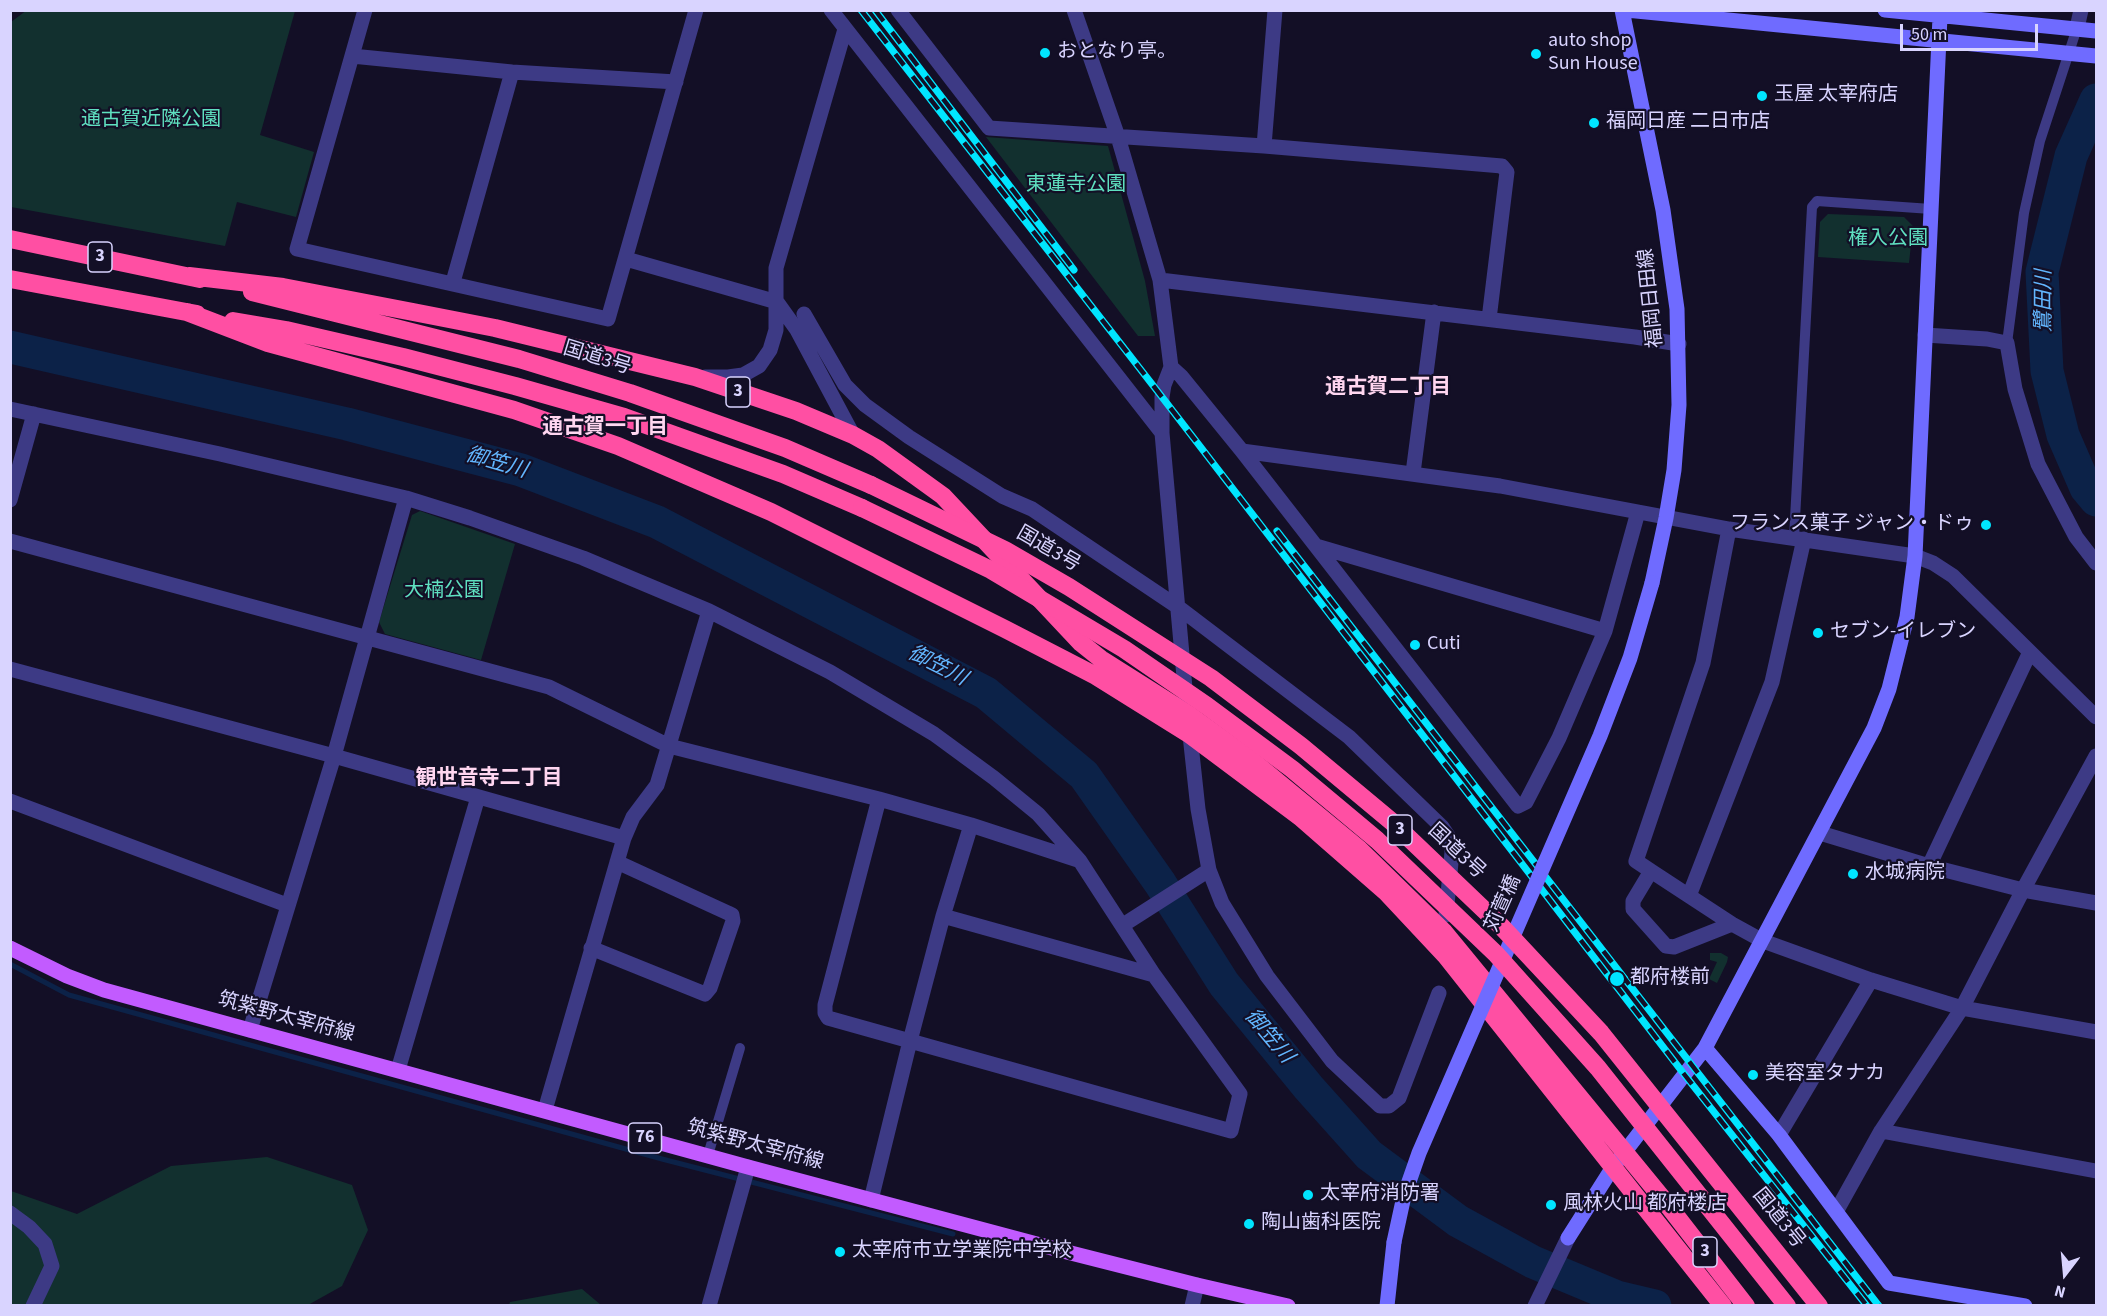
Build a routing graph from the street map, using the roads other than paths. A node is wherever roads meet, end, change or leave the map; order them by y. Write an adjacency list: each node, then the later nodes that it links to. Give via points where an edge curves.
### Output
1 (365, 10): 16 (street)
2 (696, 10): 18 (street)
3 (831, 10): 12 (street)
4 (898, 10): 19 (street, via 988,128)
5 (1074, 10): 19 (street)
6 (1275, 10): 20 (street)
7 (1624, 10): 14 (main road); 35 (main road, 福岡日田線, via 1663,210)
8 (1885, 10): 10 (main road)
9 (2081, 10): 11 (street)
10 (1940, 14): 11 (main road); 14 (main road)
11 (2077, 28): 13 (main road); 15 (lane)
12 (844, 29): 28 (street, via 776,268); 40 (street)
13 (2095, 31)
14 (1940, 41): 15 (main road); 21 (main road)
15 (2084, 54): 34 (lane, via 2040,141 2024,213)
16 (352, 56): 17 (street); 27 (street, via 297,249)
17 (512, 72): 18 (street); 27 (street)
18 (676, 82): 23 (street)
19 (1118, 137): 20 (street); 26 (street)
20 (1264, 146): 32 (street, via 1502,166 1507,172)
21 (1931, 208): 33 (main road); 49 (lane, via 1817,201 1812,207)
22 (10, 239): 24 (highway, 国道3号 / 3)
23 (626, 259): 27 (street, via 608,319); 28 (street)
24 (189, 276): 37 (highway, 3, via 283,287 495,328); 121 (highway, 国道3号 / 3, bridge, via 519,359 630,393 785,448 871,485 1005,550 1069,587 1211,678 1301,746 1391,821 1501,926 1601,1033)
25 (10, 279): 29 (highway, 3)
26 (1160, 280): 30 (street); 36 (street)
27 (453, 282)
28 (777, 302): 31 (lane); 37 (street, via 776,330 770,350 759,366 743,375); 41 (street, via 797,330)
29 (187, 312): 63 (highway, 3, via 268,343 513,410 618,446 771,512 1005,628 1096,676); 120 (highway, 3, bridge, via 286,330 515,386 624,417 783,474 991,570 1124,649 1292,769 1377,840 1496,954 1598,1068)
30 (1434, 312): 32 (street); 43 (street)
31 (804, 314): 55 (street, via 845,385 865,405 1002,496 1032,509)
32 (1489, 319): 35 (street)
33 (1925, 335): 34 (street); 52 (main road)
34 (2007, 343): 53 (street, via 2015,389 2038,464 2076,537)
35 (1679, 344): 47 (main road, 福岡日田線, via 1679,405)
36 (1171, 367): 40 (street, via 1162,397); 42 (street)
37 (695, 377): 41 (highway, 3)
38 (10, 409): 39 (street)
39 (34, 414): 44 (street); 45 (street)
40 (1162, 433): 55 (street)
41 (854, 435): 61 (highway, 3, via 943,496 1081,643)
42 (1242, 451): 43 (street); 51 (street)
43 (1413, 473): 46 (street)
44 (406, 498): 56 (street, via 583,558); 58 (street)
45 (10, 500)
46 (1638, 512): 47 (street); 57 (street)
47 (1666, 518): 48 (street); 54 (main road, 福岡日田線)
48 (1730, 529): 49 (street); 76 (street, via 1703,663 1636,861)
49 (1799, 538): 52 (street); 79 (street, via 1772,682)
50 (10, 541): 58 (street)
51 (1316, 546): 57 (street); 57 (street, via 1518,806 1526,802 1559,738)
52 (1915, 556): 59 (street, via 1953,576); 71 (main road, via 1907,617 1889,689 1874,728)
53 (2097, 563)
54 (1652, 583): 117 (main road, 苅萱橋, bridge, via 1630,658 1600,736 1419,1153 1394,1242)
55 (1178, 607): 61 (street); 85 (street, via 1349,737 1443,827 1452,852)
56 (709, 611): 64 (street); 73 (street, via 830,672 934,734 1038,814)
57 (1605, 631)
58 (367, 637): 64 (street, via 549,687); 65 (street)
59 (2030, 652): 62 (street); 75 (street)
60 (10, 669): 65 (street)
61 (1188, 714): 63 (street); 85 (highway, 3, via 1250,759 1359,849)
62 (2097, 717)
63 (1189, 734): 77 (street); 104 (highway, 3, via 1300,817 1387,893 1445,955)
64 (669, 746): 68 (street); 72 (street, via 657,785 633,817)
65 (333, 756): 67 (street); 81 (street)
66 (2097, 756): 78 (street)
67 (478, 798): 72 (street); 98 (street)
68 (879, 799): 70 (street); 95 (street, via 825,1013 828,1018)
69 (10, 801): 81 (street)
70 (971, 825): 73 (street); 82 (street)
71 (1820, 833): 75 (street); 86 (main road)
72 (624, 838): 74 (street)
73 (1080, 861): 84 (street)
74 (617, 862): 88 (street); 88 (street, via 732,915 733,921 705,994)
75 (1929, 866): 78 (street)
76 (1651, 871): 79 (street); 83 (street, via 1635,894 1632,909 1666,946)
77 (1204, 873): 84 (street); 91 (street, via 1267,976 1332,1061 1380,1106 1389,1106 1399,1098)
78 (2023, 890): 80 (street); 92 (street)
79 (1689, 896): 83 (street)
80 (2097, 903)
81 (287, 905): 93 (street)
82 (944, 916): 89 (street); 95 (street)
83 (1732, 924): 86 (street)
84 (1123, 925): 89 (street)
85 (1444, 932): 102 (highway, 3)
86 (1763, 941): 90 (street); 97 (main road)
87 (10, 948): 93 (main road, 筑紫野太宰府線 / 76, via 104,990)
88 (591, 948): 99 (street)
89 (1154, 975): 95 (street, via 1240,1094 1231,1131)
90 (1871, 980): 92 (street); 101 (street)
91 (1439, 993)
92 (1962, 1008): 94 (street); 100 (street)
93 (250, 1030): 98 (main road, 筑紫野太宰府線 / 76)
94 (2097, 1032)
95 (910, 1041): 107 (street)
96 (740, 1048): 103 (lane)
97 (1705, 1048): 101 (main road); 102 (main road)
98 (398, 1070): 99 (main road, 筑紫野太宰府線 / 76)
99 (545, 1110): 103 (main road, 筑紫野太宰府線 / 76)
100 (1881, 1131): 106 (street); 108 (street)
101 (1779, 1135): 108 (main road)
102 (1624, 1151): 104 (main road); 119 (highway, 3)
103 (708, 1155): 105 (main road, 筑紫野太宰府線 / 76)
104 (1613, 1167): 110 (main road); 118 (highway, 3)
105 (747, 1170): 107 (main road, 筑紫野太宰府線 / 76); 114 (street)
106 (2097, 1171)
107 (871, 1200): 111 (main road, 筑紫野太宰府線 / 76)
108 (1837, 1210): 122 (main road, via 1889,1282)
109 (10, 1213): 113 (street, via 45,1244 52,1266)
110 (1568, 1238): 112 (street)
111 (1197, 1285): 115 (street); 116 (main road, 筑紫野太宰府線 / 76)
112 (1538, 1303)
113 (33, 1305)
114 (709, 1305)
115 (1192, 1305)
116 (1288, 1305)
117 (1387, 1305)
118 (1723, 1305)
119 (1746, 1305)
120 (1787, 1305)
121 (1819, 1305)
122 (2025, 1305)

